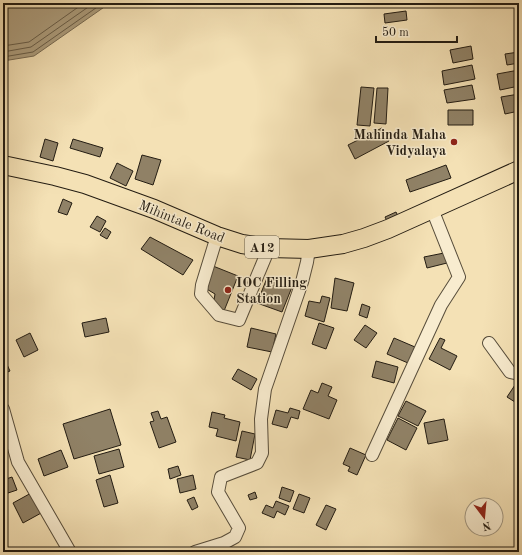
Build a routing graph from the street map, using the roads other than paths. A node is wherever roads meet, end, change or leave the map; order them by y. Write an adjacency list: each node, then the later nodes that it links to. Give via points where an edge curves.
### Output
1 (3, 165): 4 (highway, Mihintale Road / A12, via 99,188)
2 (519, 170): 3 (highway, Mihintale Road / A12)
3 (432, 209): 6 (highway, Mihintale Road / A12, via 364,238); 10 (street, via 459,277 442,305)
4 (217, 236): 5 (highway, Mihintale Road / A12, via 242,244); 5 (street, via 201,294 219,315 240,320)
5 (269, 248): 6 (highway, Mihintale Road / A12)
6 (308, 249): 12 (street, via 302,282 265,389 262,453 257,463 221,477 218,492 240,528 235,537 224,543)
7 (489, 343): 8 (street, via 510,372)
8 (519, 374)
9 (3, 409): 11 (street, via 18,462)
10 (372, 455)
11 (70, 552)
12 (195, 552)

